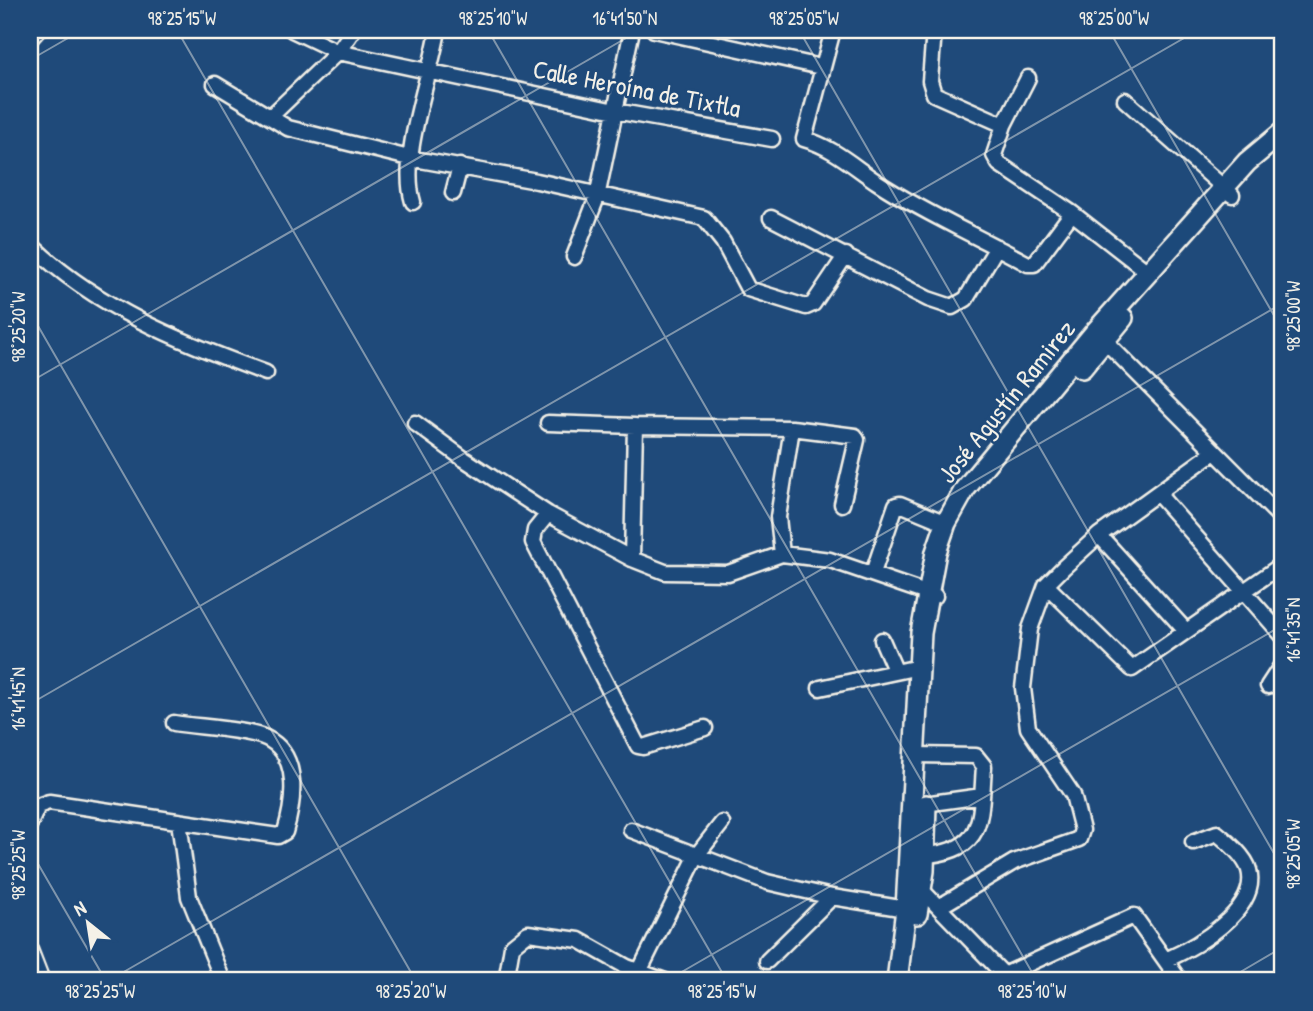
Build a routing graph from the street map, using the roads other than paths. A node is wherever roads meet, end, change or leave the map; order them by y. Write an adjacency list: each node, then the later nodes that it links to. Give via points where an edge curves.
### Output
1 (38, 30): 9 (street)
2 (292, 30): 10 (street, Calle Heroína de Tixtla)
3 (353, 30): 10 (street)
4 (438, 30): 12 (street)
5 (632, 30): 16 (street)
6 (654, 30): 11 (street)
7 (833, 30): 11 (street)
8 (934, 30): 18 (street, via 933,94)
9 (30, 38)
10 (338, 52): 12 (street, Calle Heroína de Tixtla); 17 (street)
11 (821, 67): 31 (street, via 804,139 819,143 877,182)
12 (431, 73): 16 (street, Calle Heroína de Tixtla); 22 (street)
13 (1028, 78): 18 (street)
14 (215, 84): 17 (street)
15 (1125, 100): 24 (street)
16 (615, 111): 20 (street, Calle Heroína de Tixtla); 26 (street)
17 (270, 117): 22 (street, via 288,128)
18 (1004, 125): 28 (street, via 994,155 999,164)
19 (1283, 132): 24 (main road, José Agustín Ramirez, via 1247,162)
20 (772, 139)
21 (1283, 143): 24 (main road, José Agustín Ramirez)
22 (409, 158): 23 (street); 27 (street, via 407,183)
23 (460, 166): 25 (street); 26 (street)
24 (1228, 192): 34 (main road, José Agustín Ramirez); 35 (main road, José Agustín Ramirez, via 1134,304)
25 (453, 193)
26 (597, 197): 32 (street, via 704,218 723,242 748,289 806,307 813,304); 33 (street)
27 (413, 202)
28 (1072, 214): 31 (street, via 1034,264); 34 (street)
29 (771, 218): 32 (street)
30 (30, 244): 36 (street, via 57,271 103,300 177,340)
31 (997, 247): 32 (street, via 966,299 953,307 928,299)
32 (846, 256)
33 (575, 257)
34 (1149, 273): 35 (main road, José Agustín Ramirez)
35 (1100, 336): 41 (street); 46 (main road, José Agustín Ramirez, via 964,489); 54 (main road, José Agustín Ramirez, via 973,495 946,548)
36 (266, 373)
37 (415, 423): 44 (street)
38 (548, 423): 39 (street)
39 (635, 426): 40 (street); 49 (street)
40 (792, 428): 43 (street, via 855,436); 48 (street, via 778,517)
41 (1213, 453): 42 (street); 45 (street)
42 (1158, 494): 47 (street); 53 (street)
43 (842, 504)
44 (548, 514): 49 (street); 64 (street, via 535,530 533,542 638,746)
45 (1283, 520)
46 (946, 523): 51 (street, via 896,505); 54 (main road, José Agustín Ramirez, via 936,552)
47 (1099, 535): 52 (street); 55 (street)
48 (782, 554): 49 (street, via 728,573 665,572); 51 (street, via 830,560)
49 (632, 559)
50 (1283, 564): 53 (street)
51 (873, 573): 54 (street)
52 (1046, 586): 55 (street, via 1132,669); 76 (street, via 1030,629 1023,688 1028,728 1073,795 1082,830 1071,844 1014,862)
53 (1243, 590): 55 (street); 56 (street)
54 (932, 596): 59 (main road, José Agustín Ramirez); 65 (main road, José Agustín Ramirez)
55 (1186, 631)
56 (1283, 636)
57 (881, 640): 60 (street)
58 (1283, 663): 61 (street)
59 (919, 667): 60 (street); 65 (main road, José Agustín Ramirez)
60 (895, 670): 62 (street)
61 (1268, 686)
62 (820, 688)
63 (174, 723): 68 (street, via 267,738 285,757 294,778 291,813 285,832 278,836)
64 (705, 728)
65 (921, 755): 66 (street, via 981,759); 67 (main road, José Agustín Ramirez)
66 (982, 796): 67 (street); 74 (street, via 980,818 969,838)
67 (919, 804): 74 (main road, José Agustín Ramirez)
68 (179, 821): 70 (street, via 49,802 38,806); 84 (street, via 189,897)
69 (722, 823): 73 (street)
70 (30, 824)
71 (631, 830): 73 (street)
72 (1193, 842): 79 (street, via 1217,833 1232,845 1249,869 1250,890 1212,934)
73 (697, 855): 75 (street, via 766,882); 81 (street)
74 (916, 869): 76 (street); 77 (main road, José Agustín Ramirez); 88 (main road, José Agustín Ramirez)
75 (832, 897): 77 (street); 80 (street)
76 (939, 907): 82 (street)
77 (906, 909): 87 (main road, José Agustín Ramirez)
78 (30, 950): 83 (street)
79 (1166, 960): 82 (street, via 1134,916); 89 (street)
80 (767, 961)
81 (639, 972): 85 (street, via 579,940 528,933 512,946); 86 (street)
82 (1007, 978)
83 (42, 981)
84 (223, 981)
85 (506, 981)
86 (665, 981)
87 (897, 981)
88 (909, 981)
89 (1180, 981)

